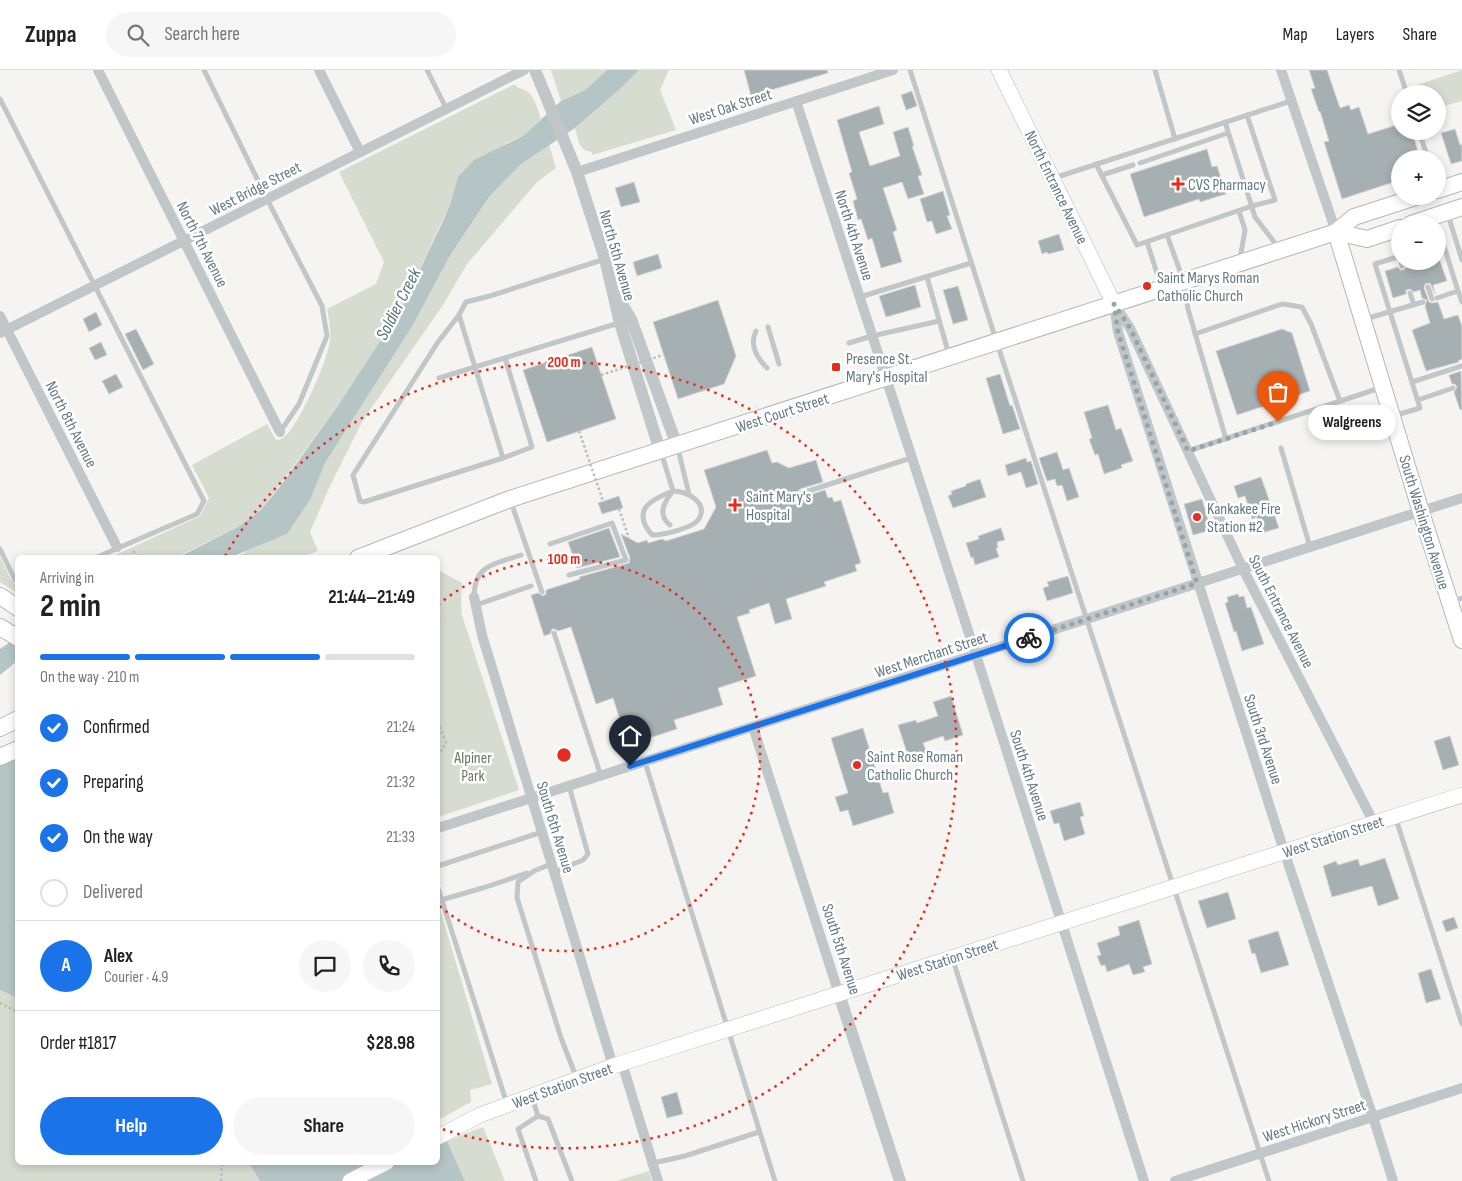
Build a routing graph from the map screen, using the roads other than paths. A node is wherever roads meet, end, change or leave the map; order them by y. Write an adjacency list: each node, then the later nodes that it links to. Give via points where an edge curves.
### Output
1 (98, 70): 40 (street, North 7th Avenue)
2 (204, 70): 31 (lane)
3 (319, 70): 22 (street)
4 (427, 70): 17 (lane)
5 (524, 70): 17 (street, West Bridge Street)
6 (535, 70): 26 (street, North 5th Avenue)
7 (893, 70): 15 (street, West Oak Street)
8 (910, 70): 47 (lane)
9 (999, 70): 28 (main road, North Entrance Avenue)
10 (1155, 70): 21 (lane)
11 (1281, 70): 16 (street)
12 (1399, 70): 13 (lane)
13 (1404, 85)
14 (0, 99): 52 (lane)
15 (796, 101): 26 (street, West Oak Street); 58 (street, North 4th Avenue)
16 (1292, 101): 18 (lane); 38 (street)
17 (446, 108): 22 (street, West Bridge Street)
18 (1247, 116): 19 (lane); 33 (lane, via 1275,200)
19 (1225, 122): 20 (lane); 21 (lane)
20 (1228, 133): 23 (lane); 33 (lane)
21 (1175, 139): 24 (lane)
22 (360, 152): 31 (street, West Bridge Street)
23 (1140, 163)
24 (1096, 164): 27 (lane); 28 (lane)
25 (1132, 165): 27 (lane)
26 (577, 172): 44 (street, North 5th Avenue)
27 (1102, 175): 41 (lane, via 1138,245)
28 (1052, 179): 61 (main road, North Entrance Avenue)
29 (1462, 182): 30 (main road)
30 (1446, 187)
31 (267, 199): 40 (street, West Bridge Street); 90 (lane, via 322,306 327,336 299,404)
32 (1391, 205): 38 (main road, West Court Street, via 1354,217)
33 (1252, 206): 35 (lane); 42 (lane, via 1260,224)
34 (1454, 209): 36 (main road); 46 (lane)
35 (1239, 211): 39 (lane); 48 (lane, via 1245,230)
36 (1437, 215)
37 (1391, 231): 38 (main road, via 1367,239)
38 (1336, 232): 42 (main road, West Court Street); 66 (main road, South Washington Avenue)
39 (1167, 235): 41 (lane); 51 (lane)
40 (184, 240): 52 (street, West Bridge Street); 90 (street, North 7th Avenue)
41 (1147, 242): 54 (lane)
42 (1281, 250): 48 (main road, West Court Street)
43 (1446, 252): 49 (lane)
44 (605, 259): 55 (street, North 5th Avenue); 64 (lane, via 466,302)
45 (1391, 261): 63 (lane, via 1375,264)
46 (1462, 261): 49 (lane)
47 (971, 263): 50 (lane); 75 (lane)
48 (1239, 264): 51 (main road, West Court Street)
49 (1450, 265): 56 (lane)
50 (927, 277): 58 (lane); 67 (lane)
51 (1184, 282): 54 (main road, West Court Street); 72 (lane)
52 (94, 285): 70 (street, West Bridge Street); 106 (lane, via 204,502 198,514)
53 (1428, 287): 56 (lane, via 1435,298)
54 (1162, 289): 61 (main road, West Court Street)
55 (613, 290): 68 (street, North 5th Avenue); 92 (street, via 631,319)
56 (1458, 291): 60 (lane)
57 (1410, 293): 62 (lane)
58 (860, 297): 73 (street, North 4th Avenue)
59 (1424, 302): 62 (lane)
60 (1462, 302)
61 (1114, 304): 75 (main road, West Court Street); 95 (street, South Entrance Avenue, via 1130,328); 115 (street, South 3rd Avenue, via 1118,332)
62 (1414, 305): 63 (lane)
63 (1390, 312): 66 (lane); 84 (lane)
64 (459, 315): 80 (lane); 96 (lane, via 353,475 357,493 360,501 364,502)
65 (0, 316): 70 (street, North 8th Avenue)
66 (1362, 320): 85 (main road, South Washington Avenue)
67 (939, 321): 73 (lane); 77 (lane)
68 (620, 323): 76 (lane); 94 (street, North 5th Avenue)
69 (768, 327): 78 (lane)
70 (3, 331): 106 (street, North 8th Avenue)
71 (756, 331): 81 (lane, via 753,347)
72 (1195, 334): 88 (lane, via 1282,304 1302,307); 91 (lane)
73 (872, 336): 74 (lane); 83 (street, North 4th Avenue)
74 (848, 343)
75 (997, 343): 77 (main road, West Court Street); 120 (lane)
76 (505, 358): 80 (lane); 96 (lane, via 532,448)
77 (950, 358): 83 (main road, West Court Street)
78 (779, 364)
79 (1462, 366): 84 (lane)
80 (476, 368): 82 (lane); 96 (lane)
81 (767, 368)
82 (439, 378)
83 (886, 379): 92 (main road, West Court Street); 97 (street, South 4th Avenue)
84 (1412, 382): 87 (lane)
85 (1383, 387): 88 (lane); 89 (main road, South Washington Avenue)
86 (1453, 388): 87 (lane)
87 (1418, 400): 89 (lane, via 1420,408)
88 (1340, 401): 91 (lane)
89 (1392, 416): 103 (main road, South Washington Avenue)
90 (280, 432)
91 (1226, 439): 95 (lane)
92 (677, 446): 94 (main road, West Court Street); 100 (lane)
93 (1281, 448): 107 (lane)
94 (660, 451): 98 (lane); 102 (main road, West Court Street)
95 (1188, 451): 112 (street, South Entrance Avenue)
96 (502, 458)
97 (912, 458): 99 (lane); 125 (street, South 4th Avenue)
98 (673, 492): 100 (lane); 100 (lane, via 658,497 644,508 644,523 652,535 694,524 700,517 701,508); 104 (lane, via 665,500 662,511)
99 (802, 493)
100 (689, 494)
101 (1462, 498): 103 (street, West Merchant Street)
102 (510, 499): 110 (main road, West Court Street); 117 (lane)
103 (1421, 512): 107 (street, West Merchant Street); 118 (main road, South Washington Avenue)
104 (670, 526)
105 (550, 544): 113 (lane, via 612,524 626,560)
106 (117, 547): 109 (lane)
107 (1310, 547): 112 (street, West Merchant Street)
108 (0, 549): 114 (lane)
109 (101, 555)
110 (371, 555)
111 (521, 555): 119 (lane, via 489,566 478,574)
112 (1243, 569): 115 (street, West Merchant Street); 135 (street, South Entrance Avenue)
113 (569, 575)
114 (15, 580)
115 (1197, 583): 120 (street, West Merchant Street); 138 (street, South 3rd Avenue)
116 (531, 586): 119 (lane)
117 (542, 592)
118 (1456, 600): 124 (main road, South Washington Avenue)
119 (474, 601): 133 (street, South 6th Avenue)
120 (1086, 619): 125 (street, West Merchant Street); 142 (lane)
121 (0, 626): 123 (main road)
122 (554, 633): 130 (lane)
123 (15, 636)
124 (1462, 640)
125 (976, 655): 126 (street, West Merchant Street); 145 (street, South 4th Avenue)
126 (753, 727): 129 (street, West Merchant Street); 147 (street, South 5th Avenue)
127 (15, 750): 128 (main road)
128 (0, 757)
129 (645, 762): 130 (street, West Merchant Street); 149 (lane)
130 (600, 776): 131 (street, West Merchant Street)
131 (569, 786): 133 (street, West Merchant Street); 140 (lane, via 588,854 583,860)
132 (1462, 794): 134 (main road, West Station Street)
133 (532, 798): 136 (street, West Merchant Street); 137 (street, South 6th Avenue)
134 (1395, 816): 135 (main road, West Station Street); 148 (lane)
135 (1374, 822): 138 (main road, West Station Street)
136 (440, 827)
137 (542, 832): 139 (lane); 140 (street, South 6th Avenue)
138 (1284, 851): 142 (main road, West Station Street); 156 (street, South 3rd Avenue)
139 (440, 865)
140 (553, 868): 141 (lane); 150 (street, South 6th Avenue)
141 (534, 871): 144 (lane); 151 (lane, via 518,882 517,898)
142 (1173, 887): 145 (main road, West Station Street); 159 (lane)
143 (440, 896): 144 (lane)
144 (441, 900): 154 (lane)
145 (1061, 922): 146 (main road, West Station Street); 169 (street, South 4th Avenue)
146 (952, 957): 147 (main road, West Station Street); 168 (lane)
147 (839, 994): 149 (main road, West Station Street); 167 (street, South 5th Avenue)
148 (1462, 1024)
149 (727, 1029): 150 (main road, West Station Street); 157 (lane)
150 (618, 1064): 151 (main road, West Station Street); 160 (street, South 6th Avenue)
151 (577, 1079): 153 (main road, West Station Street)
152 (1462, 1088): 156 (street, West Hickory Street)
153 (531, 1096): 154 (main road, West Station Street); 155 (lane)
154 (507, 1105): 158 (main road, West Station Street)
155 (538, 1116): 163 (lane, via 518,1129); 164 (lane, via 548,1119)
156 (1373, 1117): 159 (street, West Hickory Street); 172 (street, South 3rd Avenue)
157 (759, 1132): 160 (lane, via 686,1156); 166 (lane)
158 (440, 1136)
159 (1260, 1154): 170 (street, West Hickory Street); 171 (lane)
160 (652, 1163): 165 (street, South 6th Avenue)
161 (381, 1165): 162 (main road)
162 (350, 1181)
163 (536, 1181)
164 (572, 1181)
165 (658, 1181)
166 (775, 1181)
167 (900, 1181)
168 (1023, 1181)
169 (1144, 1181)
170 (1175, 1181)
171 (1269, 1181)
172 (1393, 1181)

